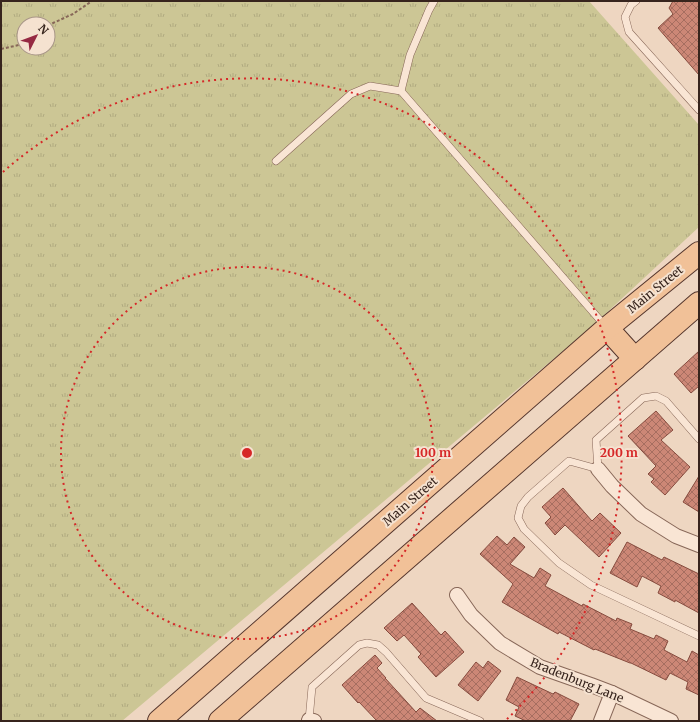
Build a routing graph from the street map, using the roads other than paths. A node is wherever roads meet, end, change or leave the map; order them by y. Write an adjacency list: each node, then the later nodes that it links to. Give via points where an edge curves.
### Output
1 (434, 1): 3 (lane, via 410,55)
2 (636, 1): 4 (lane, via 625,17 629,32)
3 (401, 91): 5 (lane, via 370,86 352,94); 8 (lane)
4 (699, 110)
5 (276, 161)
6 (699, 253): 8 (main road, Main Street)
7 (699, 303): 9 (main road)
8 (607, 328): 9 (main road); 16 (main road, Main Street)
9 (635, 359): 17 (main road)
10 (699, 439): 11 (lane, via 666,400 656,396 642,398 596,440)
11 (598, 469): 12 (street, via 641,514 676,536); 14 (lane, via 569,461 521,506 518,518 524,529 559,563 591,585)
12 (699, 545)
13 (457, 595): 15 (street, Bradenburg Lane, via 471,615 500,643 540,667)
14 (699, 636)
15 (612, 693): 20 (street); 21 (street, Bradenburg Lane)
16 (159, 721)
17 (220, 721)
18 (312, 721): 19 (lane, via 312,687 358,645 366,643 378,645 386,652 426,698)
19 (480, 721)
20 (600, 721)
21 (671, 721)

